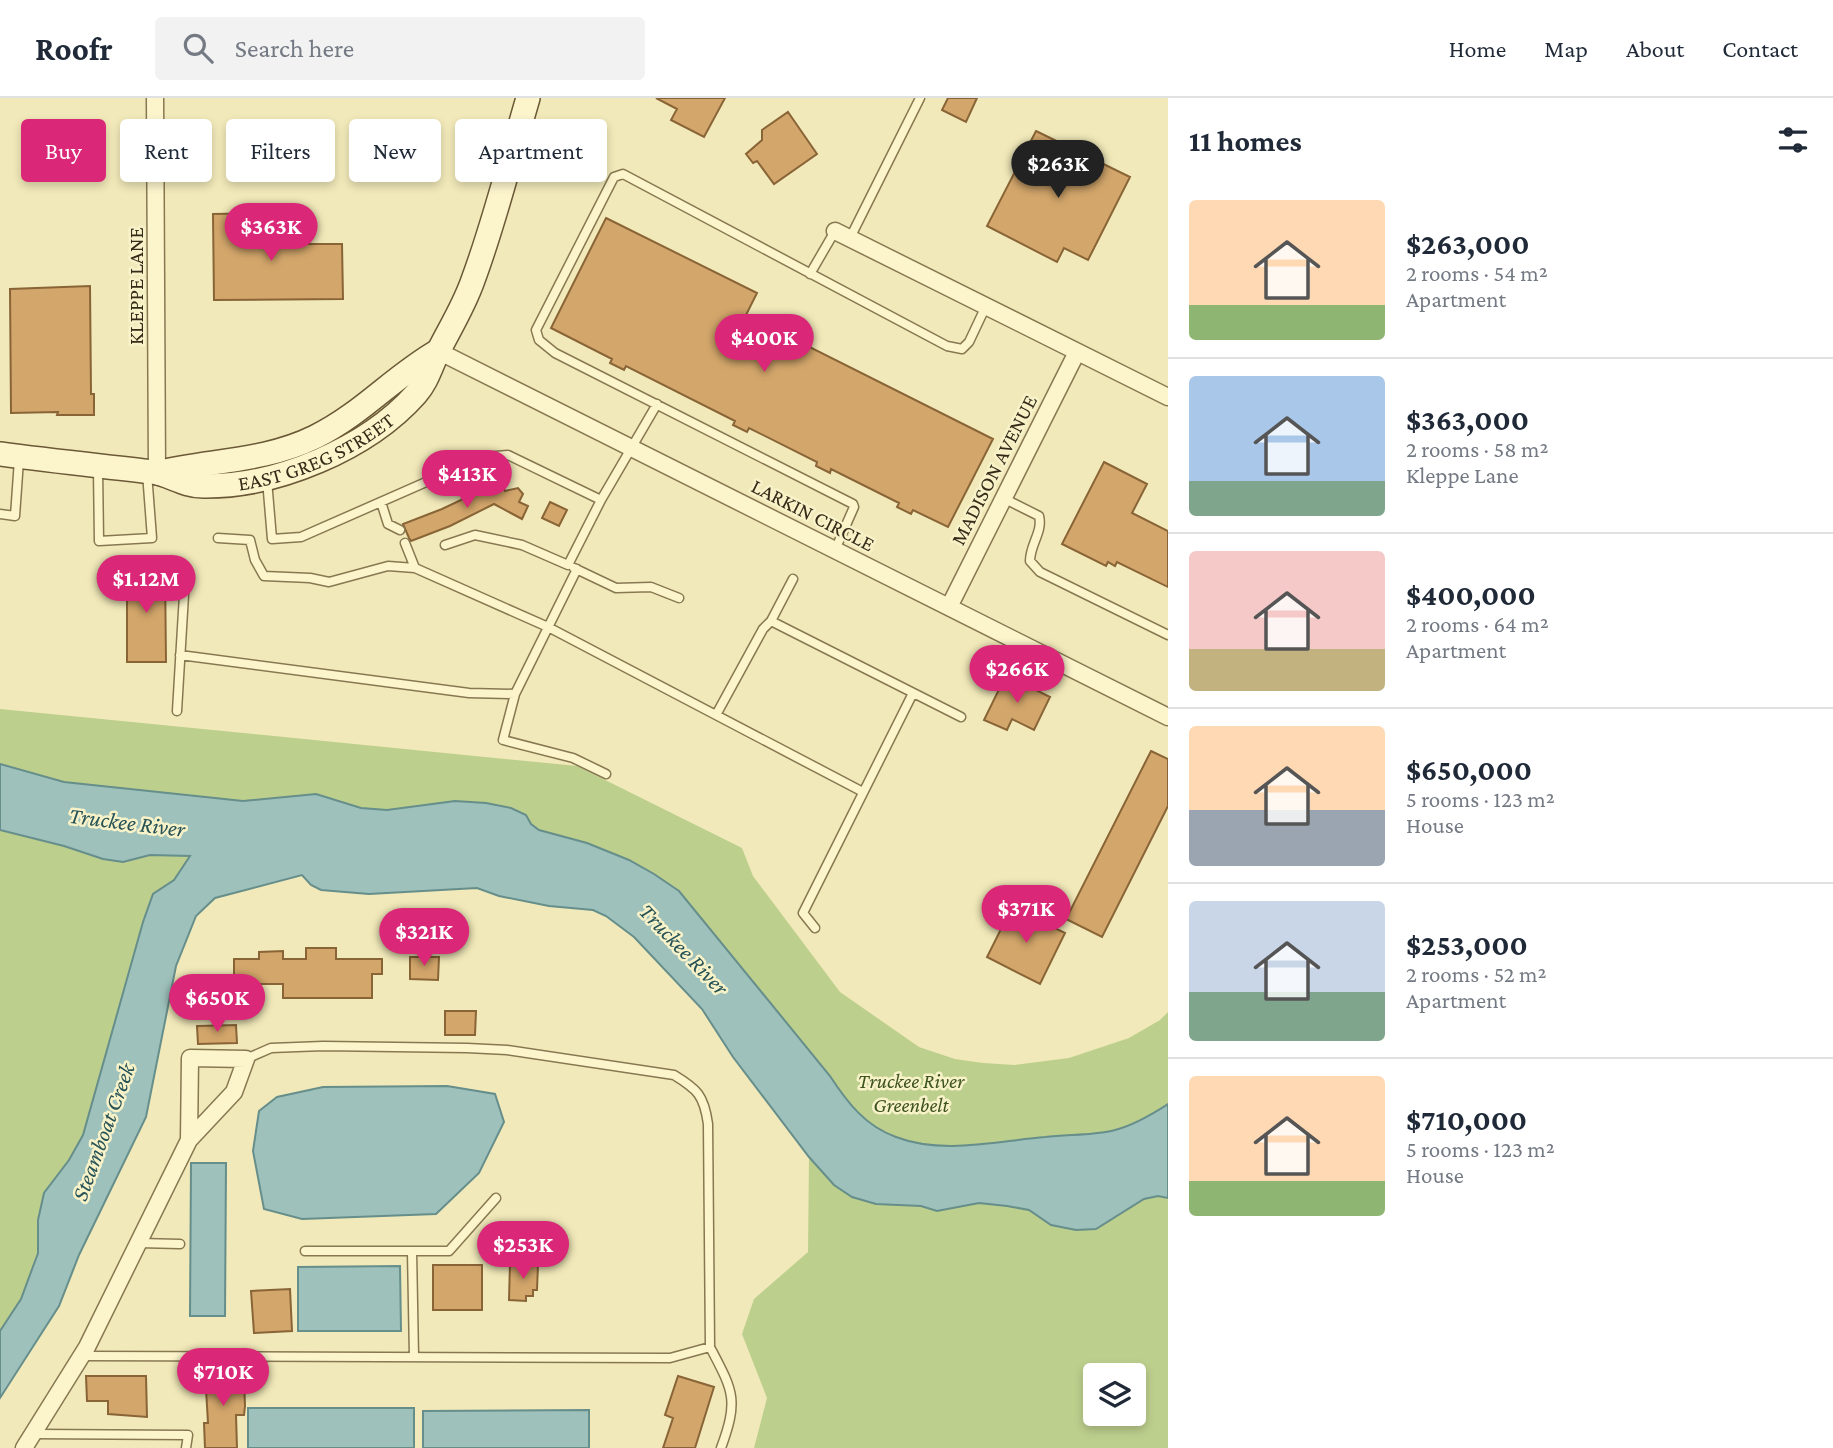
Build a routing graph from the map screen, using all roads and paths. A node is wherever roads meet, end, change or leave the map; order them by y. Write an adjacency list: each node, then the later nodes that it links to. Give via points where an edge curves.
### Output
1 (155, 98): 14 (street, KLEPPE LANE)
2 (528, 98): 7 (main road, EAST GREG STREET, via 473,282)
3 (920, 98): 4 (lane)
4 (842, 234): 5 (lane); 6 (street)
5 (810, 274): 6 (lane, via 947,346 962,349); 10 (lane, via 623,174 614,177 536,330 539,340 555,352)
6 (986, 306): 8 (street)
7 (438, 351): 11 (street, LARKIN CIRCLE); 14 (main road, EAST GREG STREET, via 413,365 357,413 312,438 250,458); 15 (main road, EAST GREG STREET, via 417,393 378,426 320,460)
8 (1077, 352): 9 (street); 16 (street, MADISON AVENUE)
9 (1168, 397)
10 (657, 404): 11 (lane); 24 (lane, via 853,503)
11 (632, 448): 17 (lane); 24 (street, LARKIN CIRCLE)
12 (10, 456): 13 (main road, EAST GREG STREET); 19 (lane, via 15,516)
13 (98, 466): 14 (main road, EAST GREG STREET); 14 (lane, via 99,541 152,538)
14 (152, 472): 15 (main road, EAST GREG STREET, via 201,486)
15 (267, 478): 18 (lane, via 272,539 301,537)
16 (1003, 498): 30 (street, MADISON AVENUE); 33 (lane, via 1039,516 1041,525 1030,561 1040,572)
17 (601, 499): 18 (lane, via 508,455 483,457); 25 (lane)
18 (381, 502): 20 (lane, via 388,524)
19 (0, 514)
20 (400, 530)
21 (218, 538): 26 (lane, via 250,540 264,576 329,582 388,566)
22 (405, 543): 26 (lane)
23 (445, 545): 25 (lane, via 475,535 522,545)
24 (835, 550): 30 (street, LARKIN CIRCLE)
25 (573, 567): 29 (lane, via 616,588 651,587); 32 (lane)
26 (415, 568): 32 (lane)
27 (185, 578): 34 (lane)
28 (793, 579): 31 (lane)
29 (679, 597)
30 (949, 607): 40 (street, LARKIN CIRCLE)
31 (771, 621): 35 (lane); 38 (lane)
32 (548, 627): 36 (lane); 38 (lane)
33 (1168, 635)
34 (180, 654): 36 (lane, via 469,693); 37 (lane)
35 (913, 693): 39 (lane); 42 (lane)
36 (515, 694): 41 (lane, via 503,740 573,758)
37 (177, 711)
38 (716, 715): 42 (lane)
39 (961, 717)
40 (1168, 717)
41 (606, 774)
42 (863, 792): 43 (lane, via 803,913)
43 (815, 928)
44 (246, 1059): 45 (street, via 234,1092); 45 (street, via 190,1058); 51 (lane, via 271,1048 507,1050 674,1075 684,1081 695,1088 705,1105 708,1124)
45 (189, 1140): 47 (street)
46 (496, 1198): 50 (lane, via 449,1251)
47 (139, 1243): 48 (lane); 52 (street)
48 (180, 1244)
49 (305, 1251): 50 (lane)
50 (412, 1251): 53 (lane)
51 (710, 1347): 53 (lane, via 670,1358); 56 (lane, via 729,1384 733,1404)
52 (82, 1356): 53 (lane); 54 (street)
53 (414, 1357)
54 (28, 1441): 55 (lane, via 188,1435)
55 (186, 1448)
56 (721, 1448)

